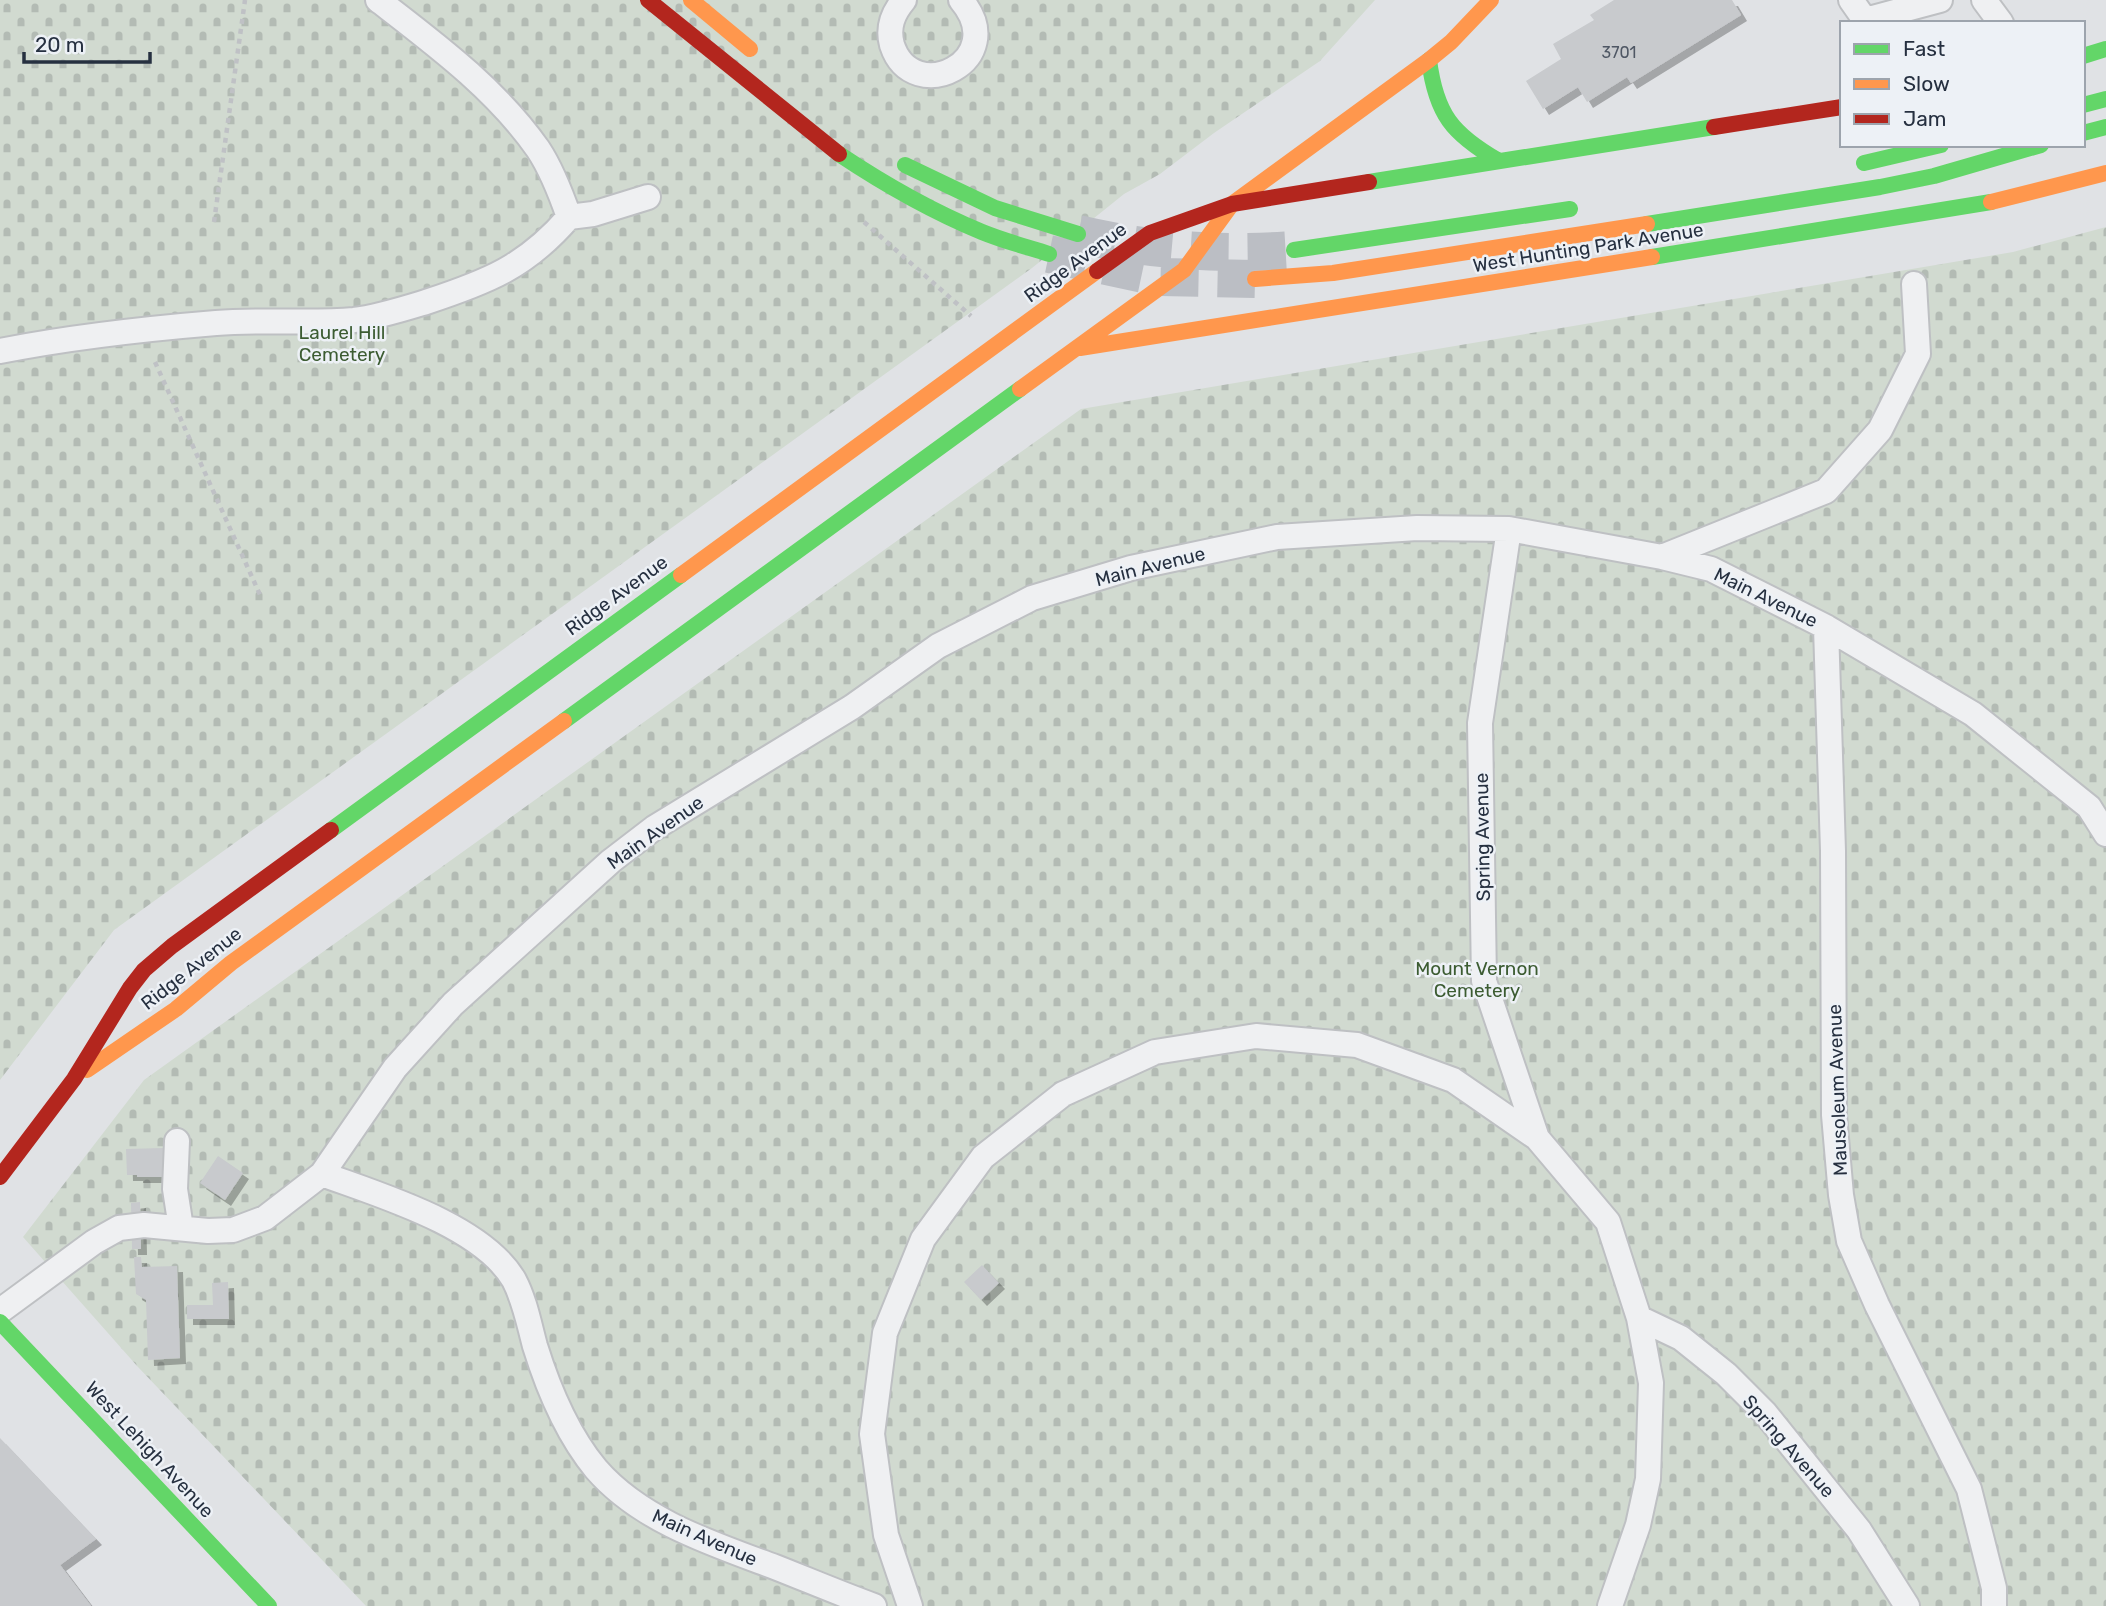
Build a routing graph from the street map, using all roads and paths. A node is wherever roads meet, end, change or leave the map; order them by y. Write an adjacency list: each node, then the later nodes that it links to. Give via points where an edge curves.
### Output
1 (245, 0): 32 (path)
2 (378, 0): 30 (lane, via 460,66 519,124 539,151)
3 (649, 0): 35 (main road, via 809,133 881,182 962,223)
4 (691, 0): 15 (main road)
5 (904, 0): 6 (lane, via 890,26 895,54 919,73 933,75 960,66 970,55 976,26)
6 (961, 0)
7 (1491, 0): 14 (main road, Ridge Avenue)
8 (1851, 0): 9 (lane, via 1865,20)
9 (1940, 0)
10 (1984, 0): 11 (lane)
11 (2000, 21)
12 (2106, 49): 13 (main road)
13 (2085, 55)
14 (1429, 60): 24 (main road, via 1432,89 1449,124 1462,138); 28 (main road, Ridge Avenue)
15 (765, 61)
16 (2106, 99): 17 (main road)
17 (2085, 104)
18 (1840, 107): 24 (main road)
19 (2106, 127): 20 (main road)
20 (2085, 133)
21 (1934, 147): 25 (main road)
22 (2034, 147): 36 (main road, West Hunting Park Avenue, via 1880,187 1333,273)
23 (895, 159): 33 (main road, via 995,208)
24 (1499, 161): 28 (main road)
25 (1848, 165)
26 (2106, 173): 39 (main road, West Hunting Park Avenue, via 1973,206)
27 (648, 197): 30 (lane)
28 (1232, 204): 39 (main road, Ridge Avenue, via 1184,270); 47 (main road, Ridge Avenue, via 1150,233 200,923 144,970)
29 (1589, 206): 34 (main road)
30 (569, 217): 40 (lane, via 536,251 502,274 390,312 355,320 218,323)
31 (862, 220): 38 (path)
32 (214, 222)
33 (1078, 234)
34 (1294, 250)
35 (1049, 254)
36 (1255, 279)
37 (1914, 284): 43 (lane, via 1918,354 1880,430 1826,491)
38 (975, 320)
39 (1075, 349): 47 (main road, Ridge Avenue, via 242,955 176,1009)
40 (0, 351)
41 (151, 353): 44 (path)
42 (1508, 529): 43 (lane, Main Avenue); 48 (lane, Spring Avenue, via 1480,723 1484,981); 50 (lane, Main Avenue, via 1417,528 1277,537 1131,568 1032,598 938,646 852,707 654,828 611,861 424,1035 377,1093)
43 (1662, 557): 45 (lane, Main Avenue, via 1711,569)
44 (261, 597)
45 (1826, 627): 46 (lane, Main Avenue, via 1973,714 2089,807); 61 (lane, Mausoleum Avenue, via 1834,1115 1840,1195 1849,1241 1877,1305 1969,1489 1994,1588)
46 (2106, 834)
47 (74, 1079): 51 (main road, Ridge Avenue)
48 (1537, 1138): 54 (lane, via 1608,1222); 58 (lane, via 1453,1080 1357,1045 1256,1036 1155,1052 1063,1094 983,1157 923,1239 885,1333 872,1434 886,1535)
49 (177, 1141): 52 (lane, via 175,1189)
50 (322, 1174): 52 (lane, Main Avenue, via 265,1218 233,1230); 57 (lane, Main Avenue, via 421,1211 494,1257 513,1279 526,1308 552,1392 574,1437 620,1493 674,1527)
51 (0, 1177)
52 (181, 1228): 53 (lane, Main Avenue, via 119,1228)
53 (0, 1311)
54 (1639, 1318): 59 (lane, via 1651,1383 1648,1479 1638,1525); 60 (lane, Spring Avenue, via 1681,1338 1765,1413 1859,1530)
55 (0, 1322): 56 (main road, West Lehigh Avenue)
56 (270, 1606)
57 (874, 1606)
58 (910, 1606)
59 (1610, 1606)
60 (1907, 1606)
61 (1994, 1606)

